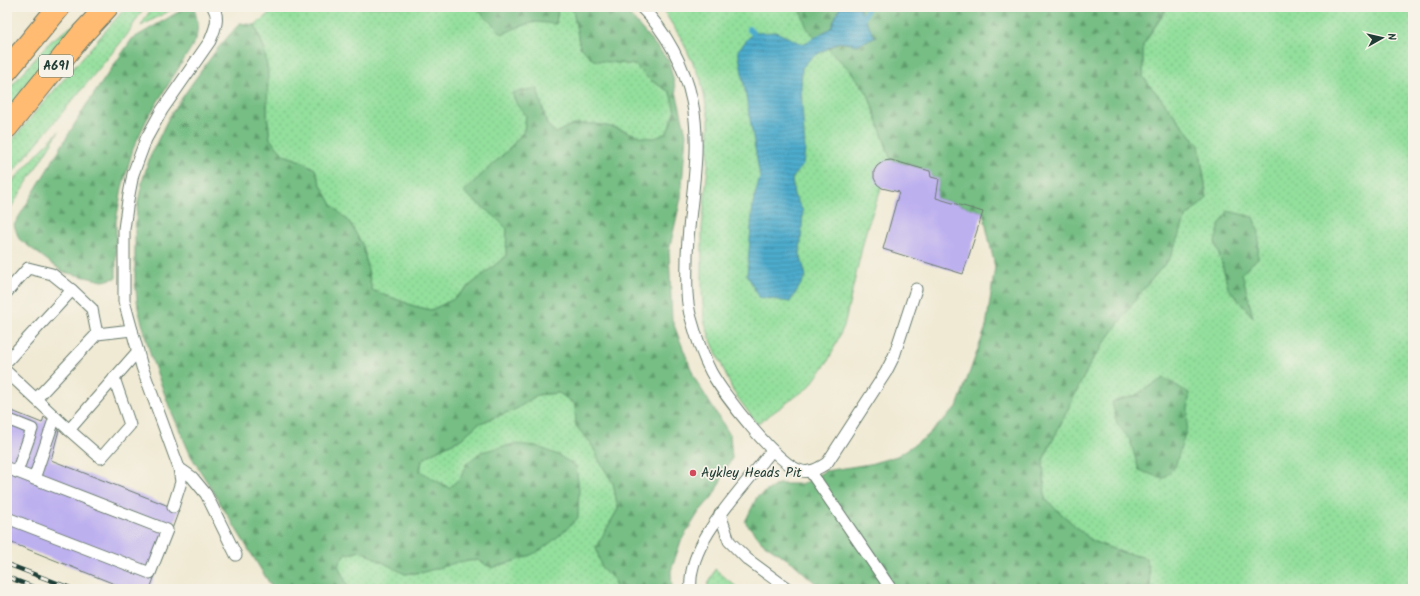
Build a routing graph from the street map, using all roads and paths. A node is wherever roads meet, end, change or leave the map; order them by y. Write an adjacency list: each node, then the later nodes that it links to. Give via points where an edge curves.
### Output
1 (59, 7): 5 (highway, A691)
2 (107, 7): 6 (highway, A691)
3 (641, 7): 20 (lane, via 668,40 692,100 696,127 695,176 687,253 690,316 703,355 717,382)
4 (217, 9): 10 (lane, via 217,21 210,40 162,110 146,139 133,174 124,229 124,301)
5 (7, 70)
6 (7, 127)
7 (916, 289): 23 (lane, via 894,356 886,372 827,463)
8 (72, 290): 9 (lane, via 52,274 28,268); 11 (lane, via 92,309); 13 (lane)
9 (7, 292)
10 (132, 330): 11 (lane); 12 (lane)
11 (97, 334): 16 (lane)
12 (138, 351): 15 (lane); 21 (lane)
13 (7, 362)
14 (7, 372): 16 (lane)
15 (114, 378): 19 (lane); 19 (lane, via 130,425 101,458)
16 (36, 399): 17 (lane)
17 (55, 417): 19 (lane); 24 (lane)
18 (7, 420): 22 (lane, via 32,429)
19 (70, 430)
20 (772, 450): 23 (lane, via 792,468); 26 (lane)
21 (180, 468): 25 (lane, via 182,482); 28 (lane, via 192,477 206,494)
22 (12, 470): 24 (lane)
23 (810, 471): 31 (lane)
24 (34, 479): 27 (lane, via 167,530 150,573)
25 (172, 507)
26 (720, 514): 29 (lane, via 700,548 691,571); 30 (lane, via 729,541 747,559)
27 (7, 518)
28 (236, 555)
29 (691, 589)
30 (788, 589)
31 (891, 589)

